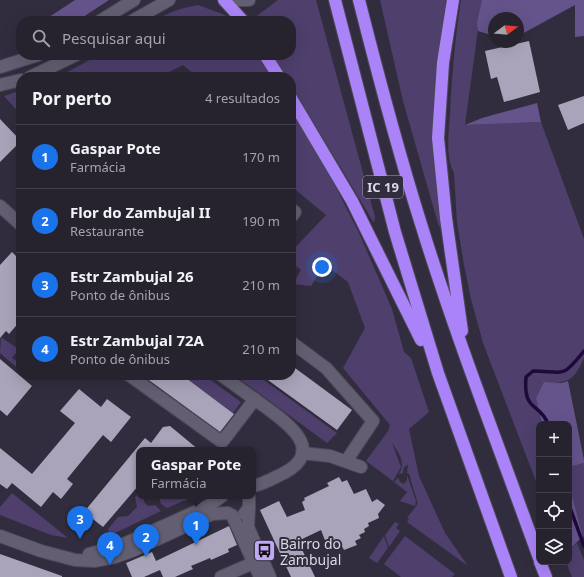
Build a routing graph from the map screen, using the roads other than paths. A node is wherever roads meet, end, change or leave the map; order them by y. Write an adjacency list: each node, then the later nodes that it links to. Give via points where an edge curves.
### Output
1 (134, 0): 9 (street)
2 (169, 0): 10 (street)
3 (224, 0): 11 (highway)
4 (230, 0): 5 (street)
5 (249, 0)
6 (335, 0): 25 (highway, IC 19, via 395,232)
7 (359, 0): 24 (highway, IC 19, via 384,99 421,224)
8 (453, 0): 24 (highway, via 443,63 438,138)
9 (108, 16)
10 (141, 16)
11 (238, 16)
12 (22, 60): 15 (street)
13 (66, 60): 16 (street)
14 (269, 60): 17 (highway)
15 (0, 67)
16 (40, 72)
17 (276, 72)
18 (16, 81): 19 (street)
19 (0, 85)
20 (296, 106): 25 (highway, via 352,201)
21 (0, 206): 22 (street)
22 (16, 220)
23 (296, 346): 30 (street, via 326,368 373,421)
24 (465, 354): 38 (highway, IC 19)
25 (438, 373): 45 (highway, IC 19)
26 (136, 380): 28 (street, via 222,442)
27 (229, 380): 28 (street)
28 (255, 399): 29 (street, via 295,430 301,441)
29 (302, 453): 30 (street); 32 (street, via 293,467)
30 (347, 460): 31 (street)
31 (361, 467)
32 (258, 485)
33 (219, 499): 39 (street, via 124,544 98,553)
34 (224, 499): 36 (street, via 224,505)
35 (250, 503): 36 (street, via 242,515); 40 (street, via 248,527)
36 (230, 514): 39 (street, via 212,514 115,557 94,562); 40 (street)
37 (0, 536): 39 (street, via 41,551)
38 (536, 550)
39 (61, 555)
40 (257, 560): 42 (street); 43 (street); 44 (street)
41 (541, 565): 46 (highway)
42 (221, 577)
43 (260, 577)
44 (270, 577)
45 (511, 577)
46 (546, 577)

